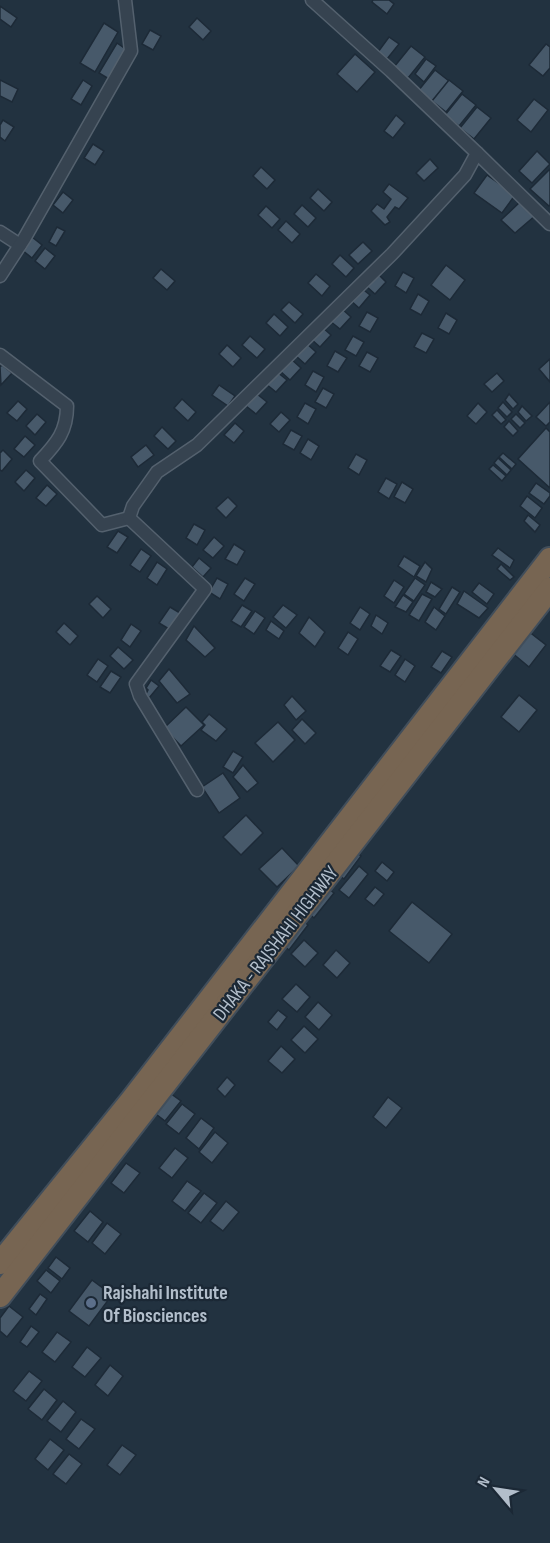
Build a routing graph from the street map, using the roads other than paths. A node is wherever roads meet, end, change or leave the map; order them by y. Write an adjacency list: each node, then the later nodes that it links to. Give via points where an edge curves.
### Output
1 (125, 0): 6 (street, via 131,51)
2 (312, 0): 3 (street)
3 (477, 153): 4 (street); 9 (street, via 465,176 392,254 197,445 157,472)
4 (550, 224)
5 (0, 232): 6 (street)
6 (20, 245): 7 (street)
7 (0, 276)
8 (0, 355): 9 (street, via 67,406 67,420 57,443 40,461 102,525)
9 (129, 518): 12 (street, via 205,589 136,684)
10 (550, 559): 13 (highway, DHAKA - RAJSHAHI HIGHWAY, via 131,1101)
11 (550, 590): 14 (highway, DHAKA - RAJSHAHI HIGHWAY)
12 (197, 790)
13 (0, 1263)
14 (0, 1296)

